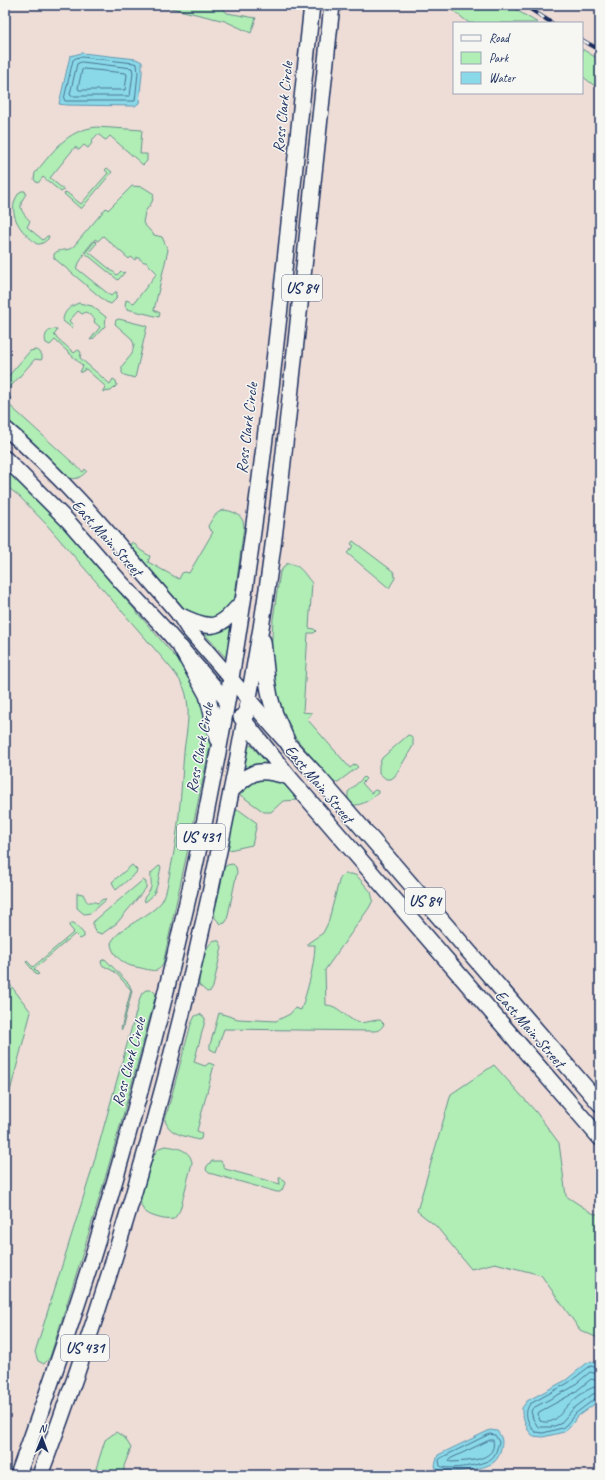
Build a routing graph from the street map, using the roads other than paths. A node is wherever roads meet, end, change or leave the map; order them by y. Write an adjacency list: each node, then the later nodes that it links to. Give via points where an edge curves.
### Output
1 (312, 5): 3 (highway, Ross Clark Circle / US 84)
2 (332, 5): 4 (highway, US 84)
3 (275, 341): 4 (highway); 5 (highway, Ross Clark Circle / US 84)
4 (296, 342): 7 (highway, US 84)
5 (266, 426): 7 (highway); 11 (highway, Ross Clark Circle / US 84)
6 (5, 428): 10 (main road, East Main Street, via 52,471)
7 (286, 430): 13 (highway, US 84)
8 (5, 458): 9 (main road, East Main Street)
9 (85, 541): 10 (main road, via 104,547); 14 (main road, East Main Street)
10 (117, 543): 12 (main road, East Main Street)
11 (243, 601): 12 (highway, via 225,621 218,624 203,626); 15 (highway, Ross Clark Circle / US 84)
12 (178, 615): 15 (main road, East Main Street)
13 (261, 628): 16 (highway, US 431); 19 (highway, US 84, via 270,697)
14 (181, 648): 17 (main road, East Main Street); 20 (highway, via 206,695)
15 (231, 679): 16 (main road, East Main Street); 17 (highway, Ross Clark Circle / US 84)
16 (248, 699): 18 (highway, US 431); 19 (main road, East Main Street)
17 (227, 701): 18 (highway, East Main Street / US 84); 20 (highway, Ross Clark Circle / US 431)
18 (244, 721): 21 (highway, East Main Street / US 84); 22 (highway, US 431)
19 (289, 745): 25 (highway, East Main Street / US 84)
20 (219, 749): 23 (highway, Ross Clark Circle / US 431)
21 (289, 778): 22 (highway, via 271,772 258,772 246,777); 26 (highway, East Main Street / US 84)
22 (231, 791): 24 (highway, US 431)
23 (167, 987): 24 (highway); 27 (highway, Ross Clark Circle / US 431, via 128,1135)
24 (187, 993): 29 (highway, US 431, via 123,1228)
25 (600, 1104)
26 (600, 1138)
27 (60, 1355): 28 (highway, Ross Clark Circle / US 431); 29 (highway, via 63,1374)
28 (53, 1376): 30 (highway, via 59,1385); 31 (highway, Ross Clark Circle / US 431)
29 (70, 1392): 30 (highway, US 431)
30 (64, 1407): 32 (highway, US 431)
31 (18, 1475)
32 (40, 1475)

